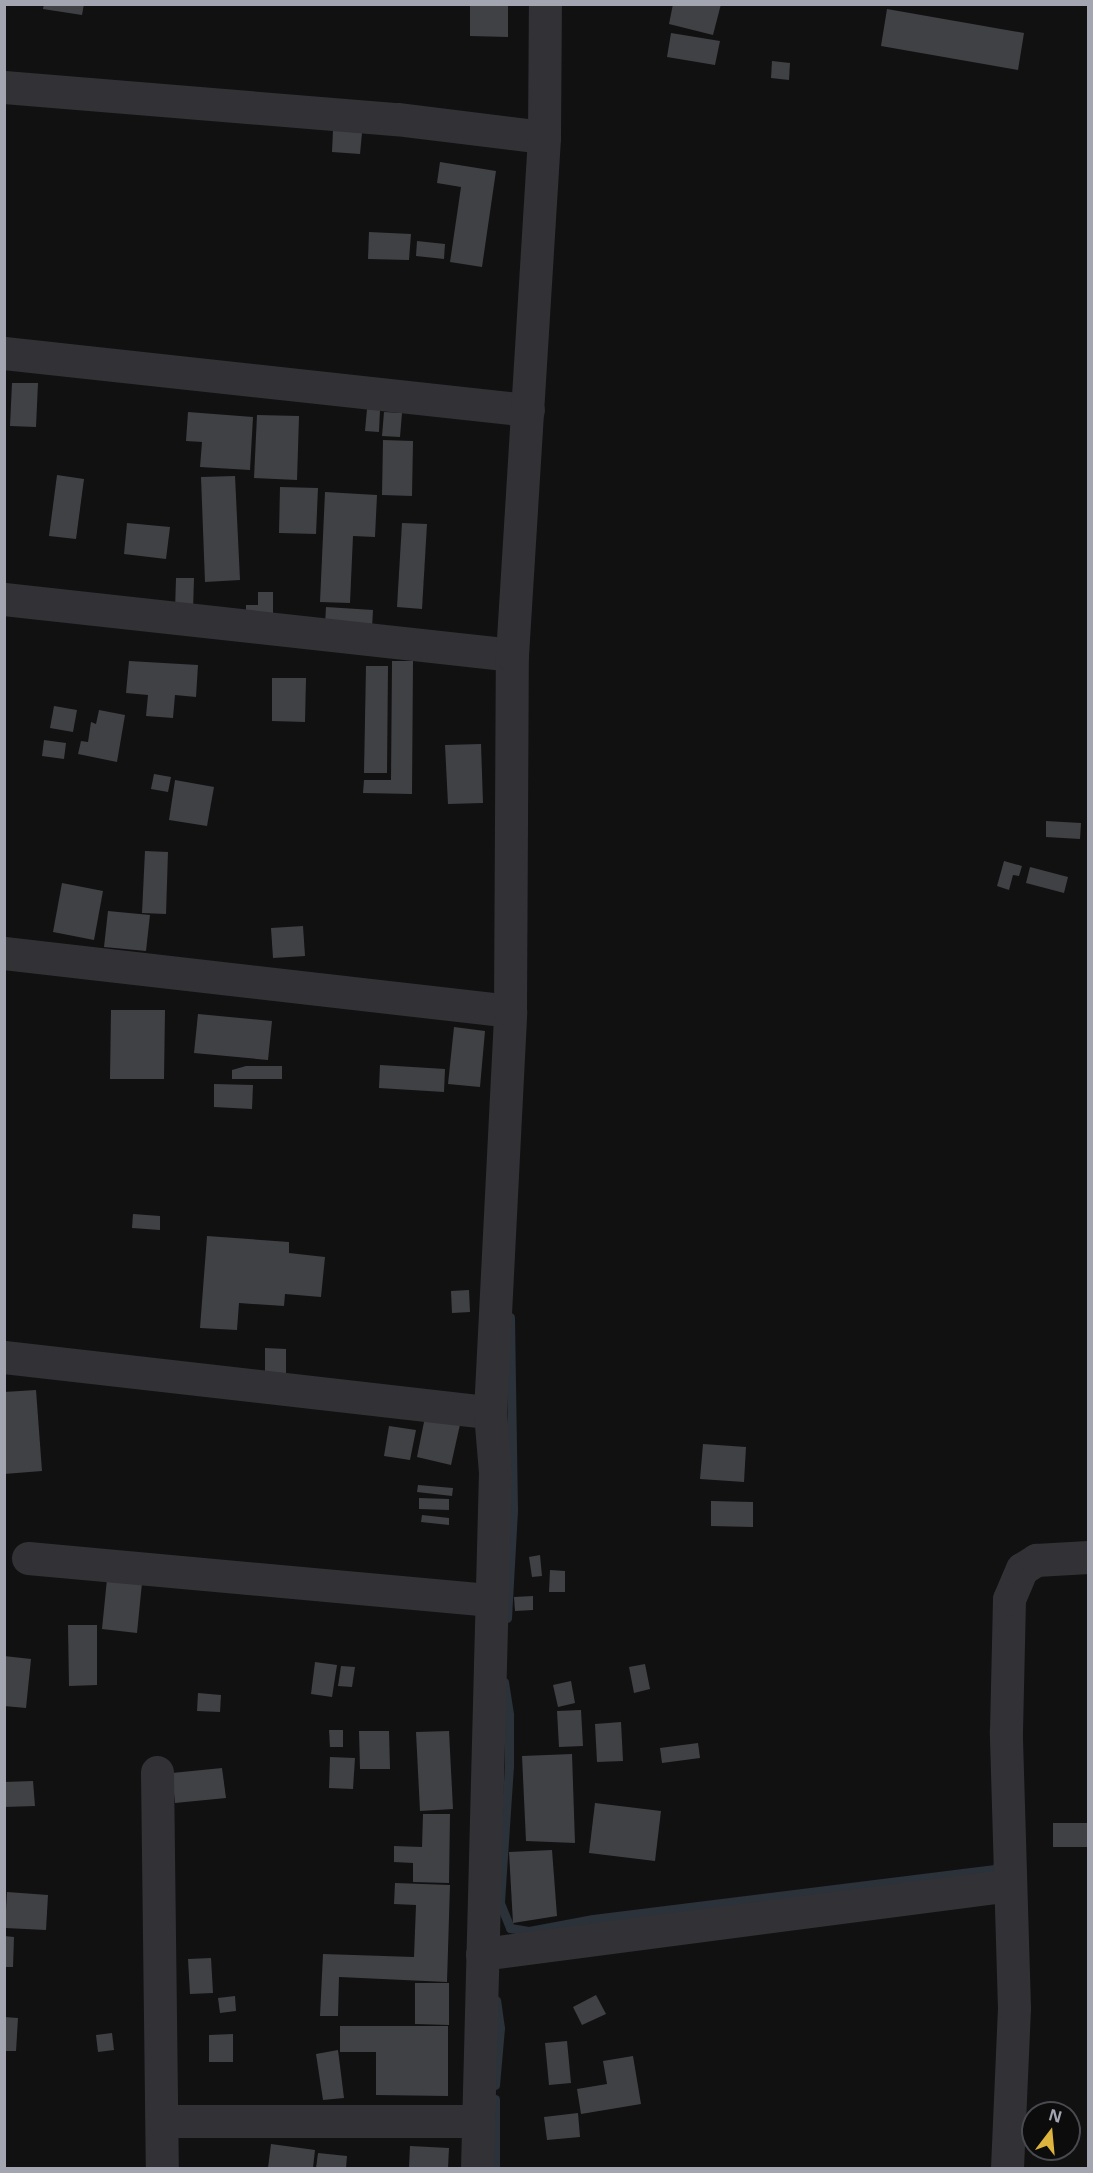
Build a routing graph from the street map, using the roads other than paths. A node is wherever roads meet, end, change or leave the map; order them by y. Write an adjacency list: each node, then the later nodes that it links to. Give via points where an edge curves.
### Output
1 (545, 4): 3 (street)
2 (4, 87): 3 (street, via 397,119)
3 (544, 136): 5 (street)
4 (4, 353): 5 (street)
5 (528, 410): 7 (street)
6 (4, 599): 7 (street)
7 (512, 655): 9 (street)
8 (4, 953): 9 (street)
9 (510, 1011): 11 (street)
10 (4, 1357): 11 (street)
11 (490, 1412): 14 (street, via 495,1472)
12 (1089, 1557): 16 (street, via 1036,1560 1022,1569 1009,1599 1006,1671)
13 (28, 1558): 14 (street)
14 (491, 1600): 17 (street)
15 (157, 1772): 18 (street)
16 (1010, 1885): 17 (street); 22 (street, via 1014,2008)
17 (482, 1954): 19 (street)
18 (164, 2121): 19 (street); 20 (street)
19 (476, 2121): 21 (street)
20 (162, 2169)
21 (477, 2169)
22 (1007, 2169)

